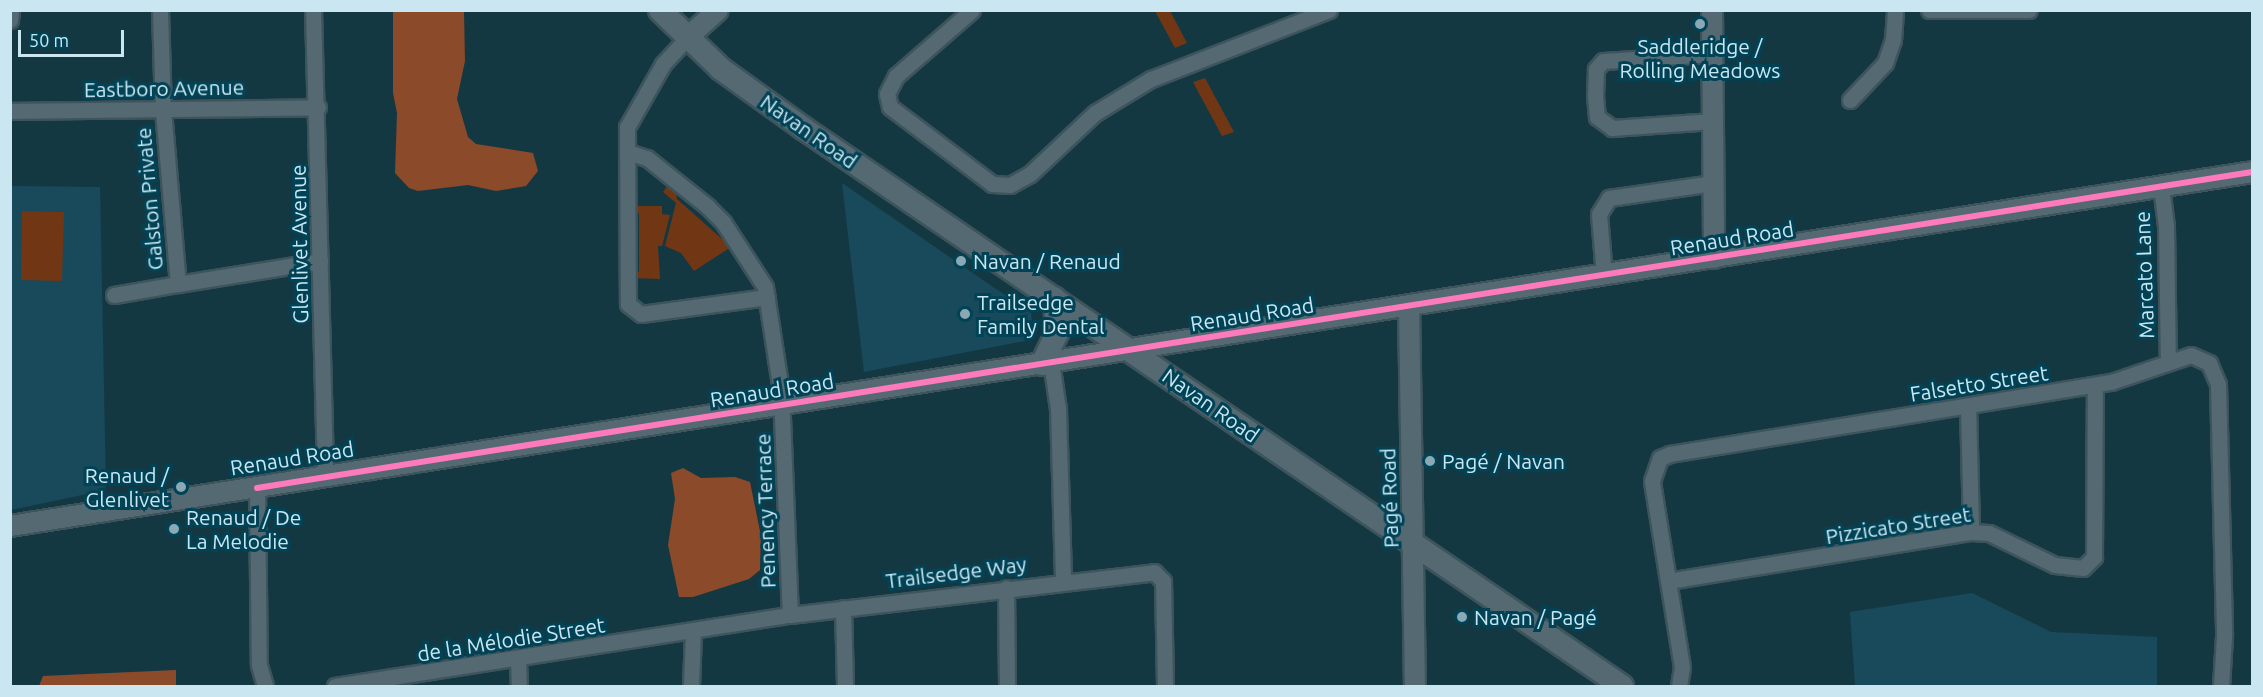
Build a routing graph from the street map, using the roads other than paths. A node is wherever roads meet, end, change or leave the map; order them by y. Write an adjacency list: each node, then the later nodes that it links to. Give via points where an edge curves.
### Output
1 (11, 10): 12 (street)
2 (160, 10): 17 (street, Galston Private)
3 (313, 10): 16 (street, Glenlivet Avenue)
4 (660, 10): 13 (main road, Navan Road)
5 (718, 10): 13 (street)
6 (972, 10): 7 (street, via 888,84 890,107 992,184 1010,184 1030,174 1095,113 1151,79)
7 (1329, 10)
8 (1712, 10): 14 (street)
9 (1895, 10): 15 (street, via 1893,40 1885,63)
10 (1929, 10): 11 (street)
11 (2030, 10)
12 (10, 20)
13 (688, 37): 20 (street, via 663,64 632,115 627,127); 30 (main road, Navan Road, via 721,69 803,128)
14 (1712, 54): 19 (street); 19 (street, via 1603,61 1596,69 1594,95 1597,117 1612,129)
15 (1850, 100)
16 (318, 107): 17 (street, Eastboro Avenue); 25 (street, Glenlivet Avenue)
17 (163, 110): 18 (street, Eastboro Avenue); 27 (street, Galston Private)
18 (10, 111)
19 (1713, 121): 22 (street)
20 (627, 152): 29 (street, Penency Terrace, via 646,158 707,206 738,245 765,287); 29 (street, via 626,294 635,311)
21 (2253, 172): 23 (street, Renaud Road)
22 (1713, 183): 24 (street); 26 (street, via 1609,198 1599,214)
23 (2161, 186): 24 (street, Renaud Road); 33 (street, Marcato Lane, via 2167,245)
24 (1714, 258): 26 (street, Renaud Road)
25 (320, 261): 27 (street, Galston Private); 38 (street, Glenlivet Avenue)
26 (1604, 276): 31 (street, Renaud Road)
27 (178, 284): 28 (street, Galston Private)
28 (114, 295)
29 (767, 297): 36 (street, Penency Terrace)
30 (1054, 298): 32 (main road, Navan Road); 34 (main road, via 1058,331)
31 (1409, 307): 32 (street, Renaud Road); 42 (street, Pagé Road)
32 (1132, 350): 34 (street, Renaud Road); 42 (main road, Navan Road)
33 (2168, 362): 35 (street, Falsetto Street); 60 (street, Falsetto Street, via 2191,355 2202,358 2209,363 2218,384 2224,636)
34 (1047, 363): 36 (street, Renaud Road); 43 (street, via 1058,409)
35 (2096, 385): 37 (street, Falsetto Street); 41 (street, Pizzicato Street, via 2096,529 2091,564 2069,569 1989,533)
36 (782, 406): 38 (street, Renaud Road); 47 (street, Penency Terrace)
37 (1968, 406): 41 (street); 44 (street, Falsetto Street, via 1665,456 1657,462 1652,481)
38 (325, 476): 39 (street, Renaud Road)
39 (257, 488): 40 (street, Renaud Road); 50 (street, via 259,665)
40 (10, 526)
41 (1971, 532): 44 (street, Pizzicato Street)
42 (1415, 546): 57 (street, Pagé Road); 58 (main road, Navan Road)
43 (1063, 580): 45 (street, Trailsedge Way); 56 (street, Trailsedge Way, via 1149,572 1162,577)
44 (1668, 581): 59 (street, Falsetto Street, via 1682,667)
45 (1006, 588): 46 (street, Trailsedge Way); 55 (street)
46 (843, 608): 47 (street, Trailsedge Way); 54 (street)
47 (790, 615): 48 (street, Trailsedge Way)
48 (693, 632): 49 (street, de la Mélodie Street); 53 (street)
49 (518, 660): 51 (street, de la Mélodie Street); 52 (street)
50 (265, 687)
51 (334, 687)
52 (519, 687)
53 (691, 687)
54 (845, 687)
55 (1007, 687)
56 (1165, 687)
57 (1415, 687)
58 (1622, 687)
59 (1679, 687)
60 (2221, 687)

